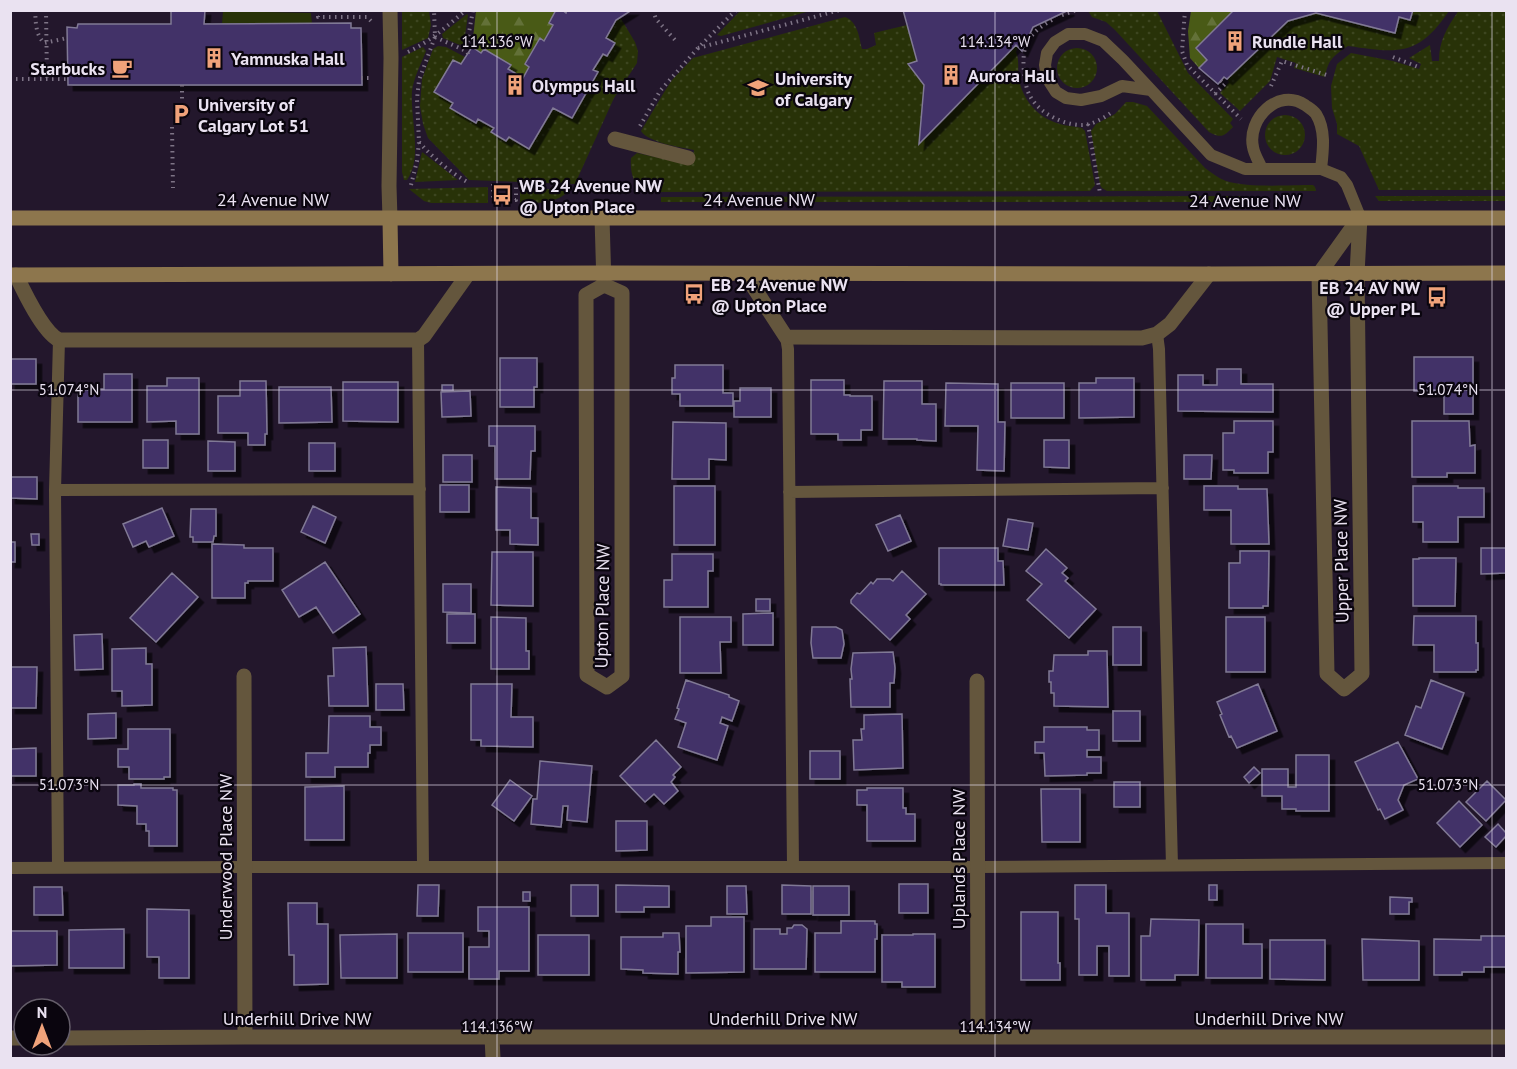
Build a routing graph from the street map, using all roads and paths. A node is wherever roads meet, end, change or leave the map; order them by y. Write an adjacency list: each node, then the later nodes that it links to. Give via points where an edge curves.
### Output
1 (35, 10): 18 (path, via 36,30)
2 (46, 10): 18 (path)
3 (318, 10): 14 (path, via 318,17 367,17)
4 (390, 10): 54 (street)
5 (434, 10): 15 (path)
6 (466, 10): 15 (path)
7 (473, 10): 15 (path, via 467,52)
8 (653, 10): 17 (path)
9 (736, 10): 19 (path)
10 (816, 10): 13 (path)
11 (840, 10): 13 (path)
12 (1185, 10): 33 (path, via 1182,51 1187,65)
13 (818, 17): 19 (path)
14 (372, 26)
15 (435, 37): 20 (path); 40 (path, via 419,80)
16 (67, 38): 18 (path)
17 (675, 40)
18 (46, 43): 28 (path)
19 (698, 48): 37 (path, via 660,91)
20 (403, 54)
21 (1393, 57): 23 (path)
22 (1295, 65): 25 (path)
23 (1418, 67)
24 (373, 70): 26 (path, via 373,78)
25 (1330, 76)
26 (361, 78)
27 (10, 79): 28 (path)
28 (47, 79): 29 (path)
29 (67, 79)
30 (1221, 81): 33 (path, via 1225,84)
31 (182, 85): 34 (path)
32 (1151, 90): 32 (lane, via 1103,41 1085,34 1068,34 1047,53 1047,78 1056,92 1066,98 1101,96 1122,86); 42 (lane, via 1211,155 1245,169)
33 (1215, 94): 35 (path)
34 (182, 102)
35 (1243, 121)
36 (1088, 124): 49 (path)
37 (640, 126)
38 (172, 127): 48 (path)
39 (615, 139): 41 (street)
40 (419, 142): 44 (path, via 454,175); 47 (path)
41 (688, 158)
42 (1262, 169): 43 (lane); 43 (lane, via 1253,147 1254,130 1265,109 1275,101 1286,100 1299,101 1315,112 1323,145)
43 (1321, 169): 50 (lane, via 1341,177)
44 (469, 183)
45 (494, 184): 46 (path, via 493,199 516,200)
46 (516, 184)
47 (411, 185)
48 (172, 188)
49 (1100, 193)
50 (1360, 217): 52 (street, 24 Avenue NW); 53 (street, 24 Avenue NW); 60 (street); 61 (street, Upper Place NW)
51 (10, 218): 54 (street, 24 Avenue NW)
52 (602, 218): 54 (street, 24 Avenue NW); 63 (street)
53 (1506, 218)
54 (390, 219): 56 (street)
55 (1506, 273): 61 (street)
56 (391, 274): 57 (street); 62 (street)
57 (468, 274): 63 (street); 67 (street)
58 (745, 274): 59 (street); 63 (street); 65 (street)
59 (1209, 274): 60 (street); 64 (street, via 1170,324)
60 (1319, 274): 61 (street); 61 (street, Upper Place NW, via 1327,674 1344,689 1362,674)
61 (1357, 274)
62 (13, 275): 66 (street, via 52,337)
63 (604, 279): 63 (street, Upton Place NW, via 586,295 587,675 607,687 622,676 622,293)
64 (1157, 334): 65 (street, via 1142,338); 68 (lane)
65 (786, 337): 71 (lane)
66 (59, 340): 67 (street); 70 (lane)
67 (418, 340): 69 (lane)
68 (1163, 488): 71 (lane); 75 (lane)
69 (420, 489): 70 (lane); 77 (lane)
70 (55, 490): 81 (lane)
71 (789, 492): 78 (lane)
72 (244, 676): 76 (street, Underwood Place NW)
73 (977, 681): 79 (street, Uplands Place NW)
74 (1506, 863): 75 (lane)
75 (1172, 866): 79 (lane)
76 (245, 867): 77 (lane); 81 (lane); 82 (street, Underwood Place NW)
77 (423, 867): 78 (lane)
78 (793, 867): 79 (lane)
79 (978, 867): 84 (street, Uplands Place NW)
80 (10, 868): 81 (lane)
81 (58, 868)
82 (245, 1037): 83 (street, Underhill Drive NW); 86 (street, Underhill Drive NW)
83 (492, 1037): 84 (street, Underhill Drive NW); 87 (street)
84 (978, 1037): 85 (street, Underhill Drive NW)
85 (1506, 1037)
86 (72, 1038)
87 (493, 1059)

